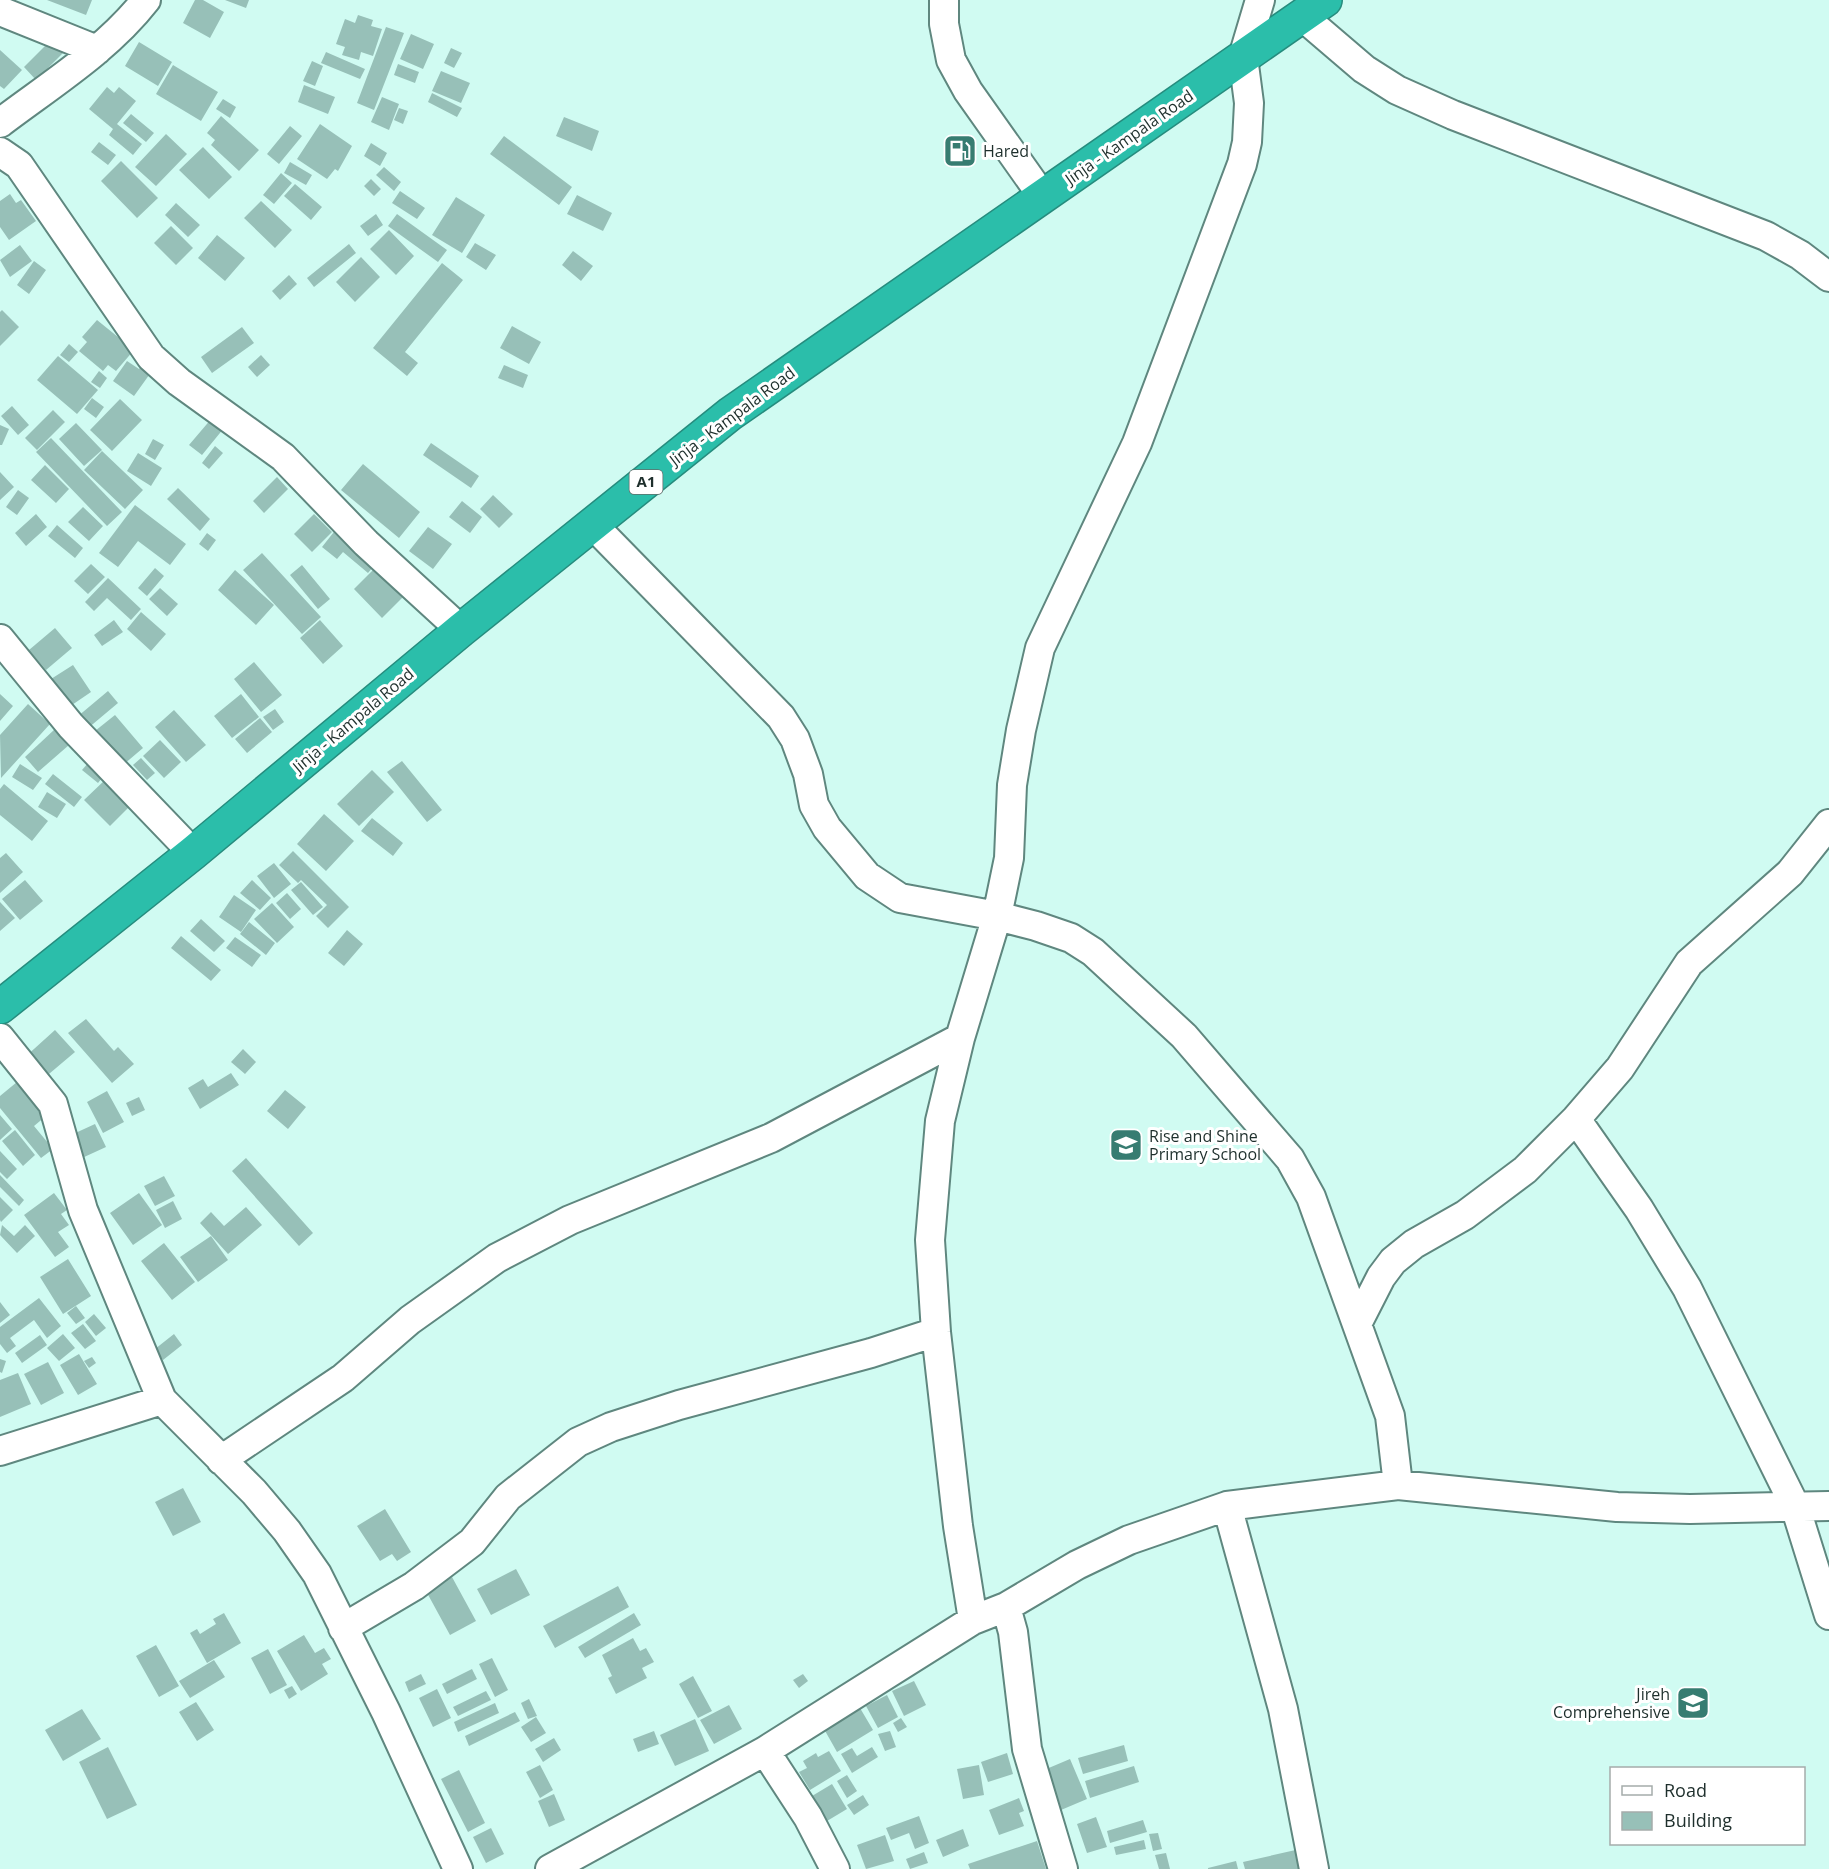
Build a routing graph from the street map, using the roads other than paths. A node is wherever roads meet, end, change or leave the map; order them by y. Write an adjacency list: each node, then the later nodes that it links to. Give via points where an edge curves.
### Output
1 (146, 0): 6 (street, via 131,20)
2 (944, 0): 10 (street, via 951,60 968,91)
3 (1260, 0): 7 (street)
4 (1313, 8): 7 (highway, Jinja - Kampala Road / A1); 11 (street, via 1364,69 1397,90 1766,236)
5 (0, 11): 6 (street)
6 (97, 50): 8 (street)
7 (1243, 57): 10 (highway, Jinja - Kampala Road / A1); 17 (street, via 1249,104 1242,164 1137,443 1040,648 1012,784 1009,858)
8 (5, 119): 9 (street)
9 (9, 159): 13 (street, via 151,357 284,457 366,543)
10 (1043, 197): 12 (highway, Jinja - Kampala Road / A1, via 730,414)
11 (1829, 277)
12 (593, 525): 13 (highway, Jinja - Kampala Road / A1); 17 (street, via 781,717 795,739 814,805 827,828 867,876 900,898)
13 (461, 630): 16 (highway, Jinja - Kampala Road / A1)
14 (0, 639): 16 (street, via 71,726)
15 (1829, 824): 21 (street, via 1790,873 1689,963 1620,1068)
16 (193, 853): 18 (highway, Jinja - Kampala Road / A1)
17 (997, 916): 20 (street); 22 (street, via 1078,942 1119,974 1184,1036 1290,1159 1311,1197)
18 (0, 1007)
19 (0, 1038): 24 (street, via 53,1104 84,1210)
20 (960, 1038): 23 (street, via 940,1121 930,1240); 26 (street, via 771,1138 570,1220 497,1258 410,1320 343,1378)
21 (1576, 1119): 22 (street, via 1525,1170 1393,1261 1380,1277); 29 (street, via 1639,1209 1687,1288)
22 (1358, 1324): 27 (street, via 1390,1416)
23 (936, 1332): 33 (street); 34 (street, via 679,1405 578,1442 508,1497 472,1542 414,1586)
24 (162, 1400): 25 (street); 26 (street)
25 (0, 1451)
26 (221, 1460): 34 (street, via 287,1531 316,1574)
27 (1398, 1485): 28 (street); 29 (street, via 1617,1507)
28 (1227, 1506): 31 (street, via 1129,1540); 40 (street, via 1283,1709)
29 (1795, 1506): 30 (street); 32 (street)
30 (1829, 1506)
31 (1006, 1607): 33 (street); 39 (street, via 1013,1632 1027,1749)
32 (1829, 1615)
33 (973, 1620): 35 (street)
34 (343, 1628): 36 (street)
35 (765, 1751): 37 (street); 38 (street, via 808,1817)
36 (458, 1869)
37 (550, 1869)
38 (835, 1869)
39 (1063, 1869)
40 (1314, 1869)

